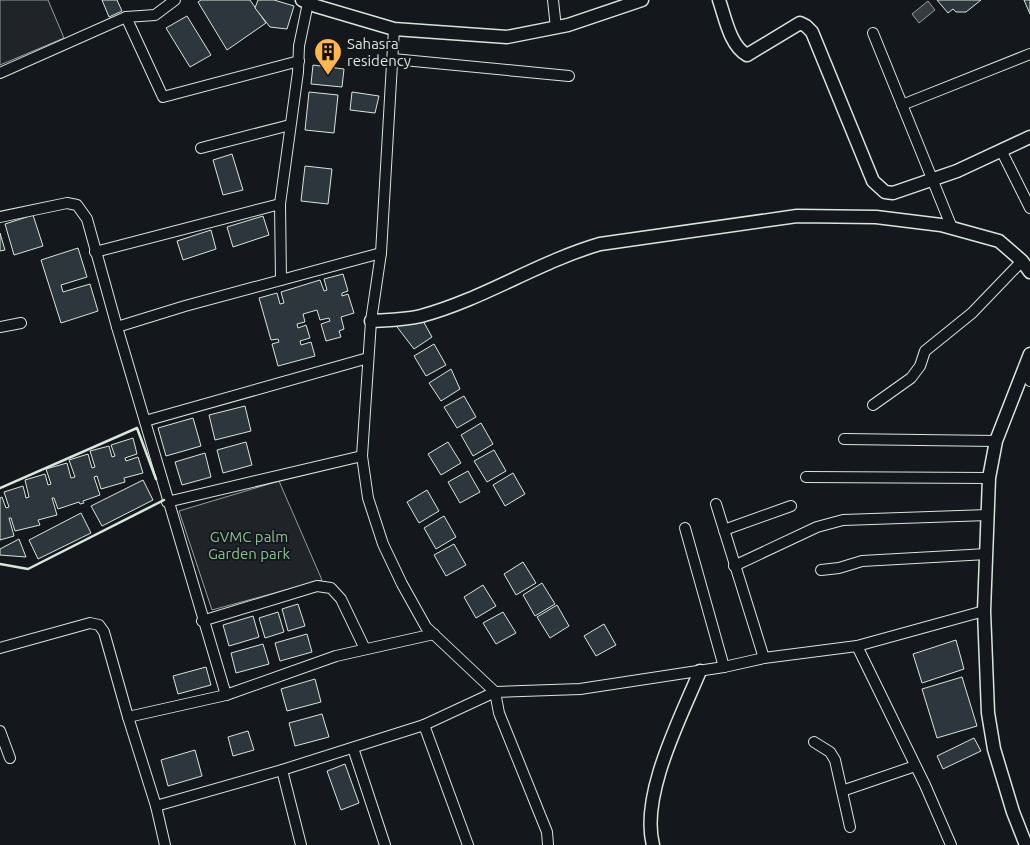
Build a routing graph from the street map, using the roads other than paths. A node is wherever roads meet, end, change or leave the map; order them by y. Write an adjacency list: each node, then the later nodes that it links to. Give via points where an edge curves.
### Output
1 (175, 0): 7 (street, via 155,14)
2 (553, 0): 8 (street)
3 (642, 0): 6 (street)
4 (719, 0): 21 (street, via 735,42 747,55 800,23 812,32 878,187 893,193)
5 (305, 1): 9 (street); 13 (street)
6 (618, 4): 8 (street)
7 (126, 17): 13 (street, via 164,97); 14 (street)
8 (556, 28): 9 (street, via 507,37)
9 (394, 29): 12 (street)
10 (873, 33): 16 (street)
11 (1030, 54): 16 (street)
12 (393, 59): 15 (street); 27 (street)
13 (299, 61): 17 (street)
14 (0, 73)
15 (569, 76)
16 (902, 105): 21 (street)
17 (290, 125): 19 (street); 22 (street)
18 (1030, 137): 20 (street)
19 (201, 148)
20 (1001, 150): 21 (street); 23 (street)
21 (932, 180): 25 (street)
22 (280, 204): 26 (street); 30 (street)
23 (1030, 208)
24 (0, 217): 26 (street, via 67,203 77,205 87,219)
25 (952, 228): 28 (street, via 999,241); 31 (street, via 876,217 798,216 600,244 574,251 487,292 438,310 402,319)
26 (95, 252): 34 (street)
27 (381, 253): 30 (street); 31 (street)
28 (1022, 261): 29 (street); 39 (street, via 972,313 925,350 920,366 911,378)
29 (1030, 272)
30 (281, 280): 34 (street)
31 (371, 321): 36 (street)
32 (21, 323): 33 (street)
33 (0, 327)
34 (117, 327): 40 (street)
35 (1030, 354): 37 (street)
36 (368, 358): 40 (street); 43 (street)
37 (1024, 366): 38 (street); 42 (street)
38 (1030, 381)
39 (873, 405)
40 (145, 421): 46 (street)
41 (844, 440): 42 (street)
42 (996, 442): 45 (street)
43 (362, 456): 46 (street); 57 (street, via 368,498 383,544 426,627)
44 (806, 477): 45 (street)
45 (989, 478): 49 (street)
46 (167, 502): 56 (street)
47 (716, 504): 51 (street)
48 (791, 506): 51 (street)
49 (988, 514): 52 (street); 53 (street, via 843,520 817,527)
50 (685, 528): 62 (street)
51 (724, 530): 53 (street)
52 (987, 554): 54 (street, via 862,561); 55 (street)
53 (734, 566): 61 (street)
54 (821, 570)
55 (984, 611): 58 (street); 85 (street, via 988,713 994,749)
56 (202, 621): 60 (street, via 317,586 331,588 341,599); 65 (street)
57 (434, 634): 60 (street); 64 (street)
58 (857, 646): 61 (street); 72 (street)
59 (0, 648): 66 (street, via 90,623 99,625 104,632)
60 (364, 649): 65 (street)
61 (764, 658): 62 (street)
62 (724, 667): 63 (street)
63 (700, 671): 64 (street, via 580,689); 83 (street, via 666,752 651,812)
64 (495, 692): 67 (street); 82 (street, via 499,713 547,832)
65 (226, 696): 66 (street)
66 (128, 717): 75 (street)
67 (424, 725): 70 (street); 81 (street)
68 (0, 731): 71 (street)
69 (814, 742): 74 (street, via 830,752 835,760)
70 (353, 748): 73 (street); 80 (street)
71 (10, 758)
72 (915, 766): 74 (street); 84 (street)
73 (282, 770): 75 (street); 79 (street)
74 (842, 791): 76 (street)
75 (156, 806): 77 (street)
76 (850, 827)
77 (165, 843): 78 (street)
78 (153, 845)
79 (301, 845)
80 (385, 845)
81 (468, 845)
82 (548, 845)
83 (653, 845)
84 (952, 845)
85 (1026, 845)

